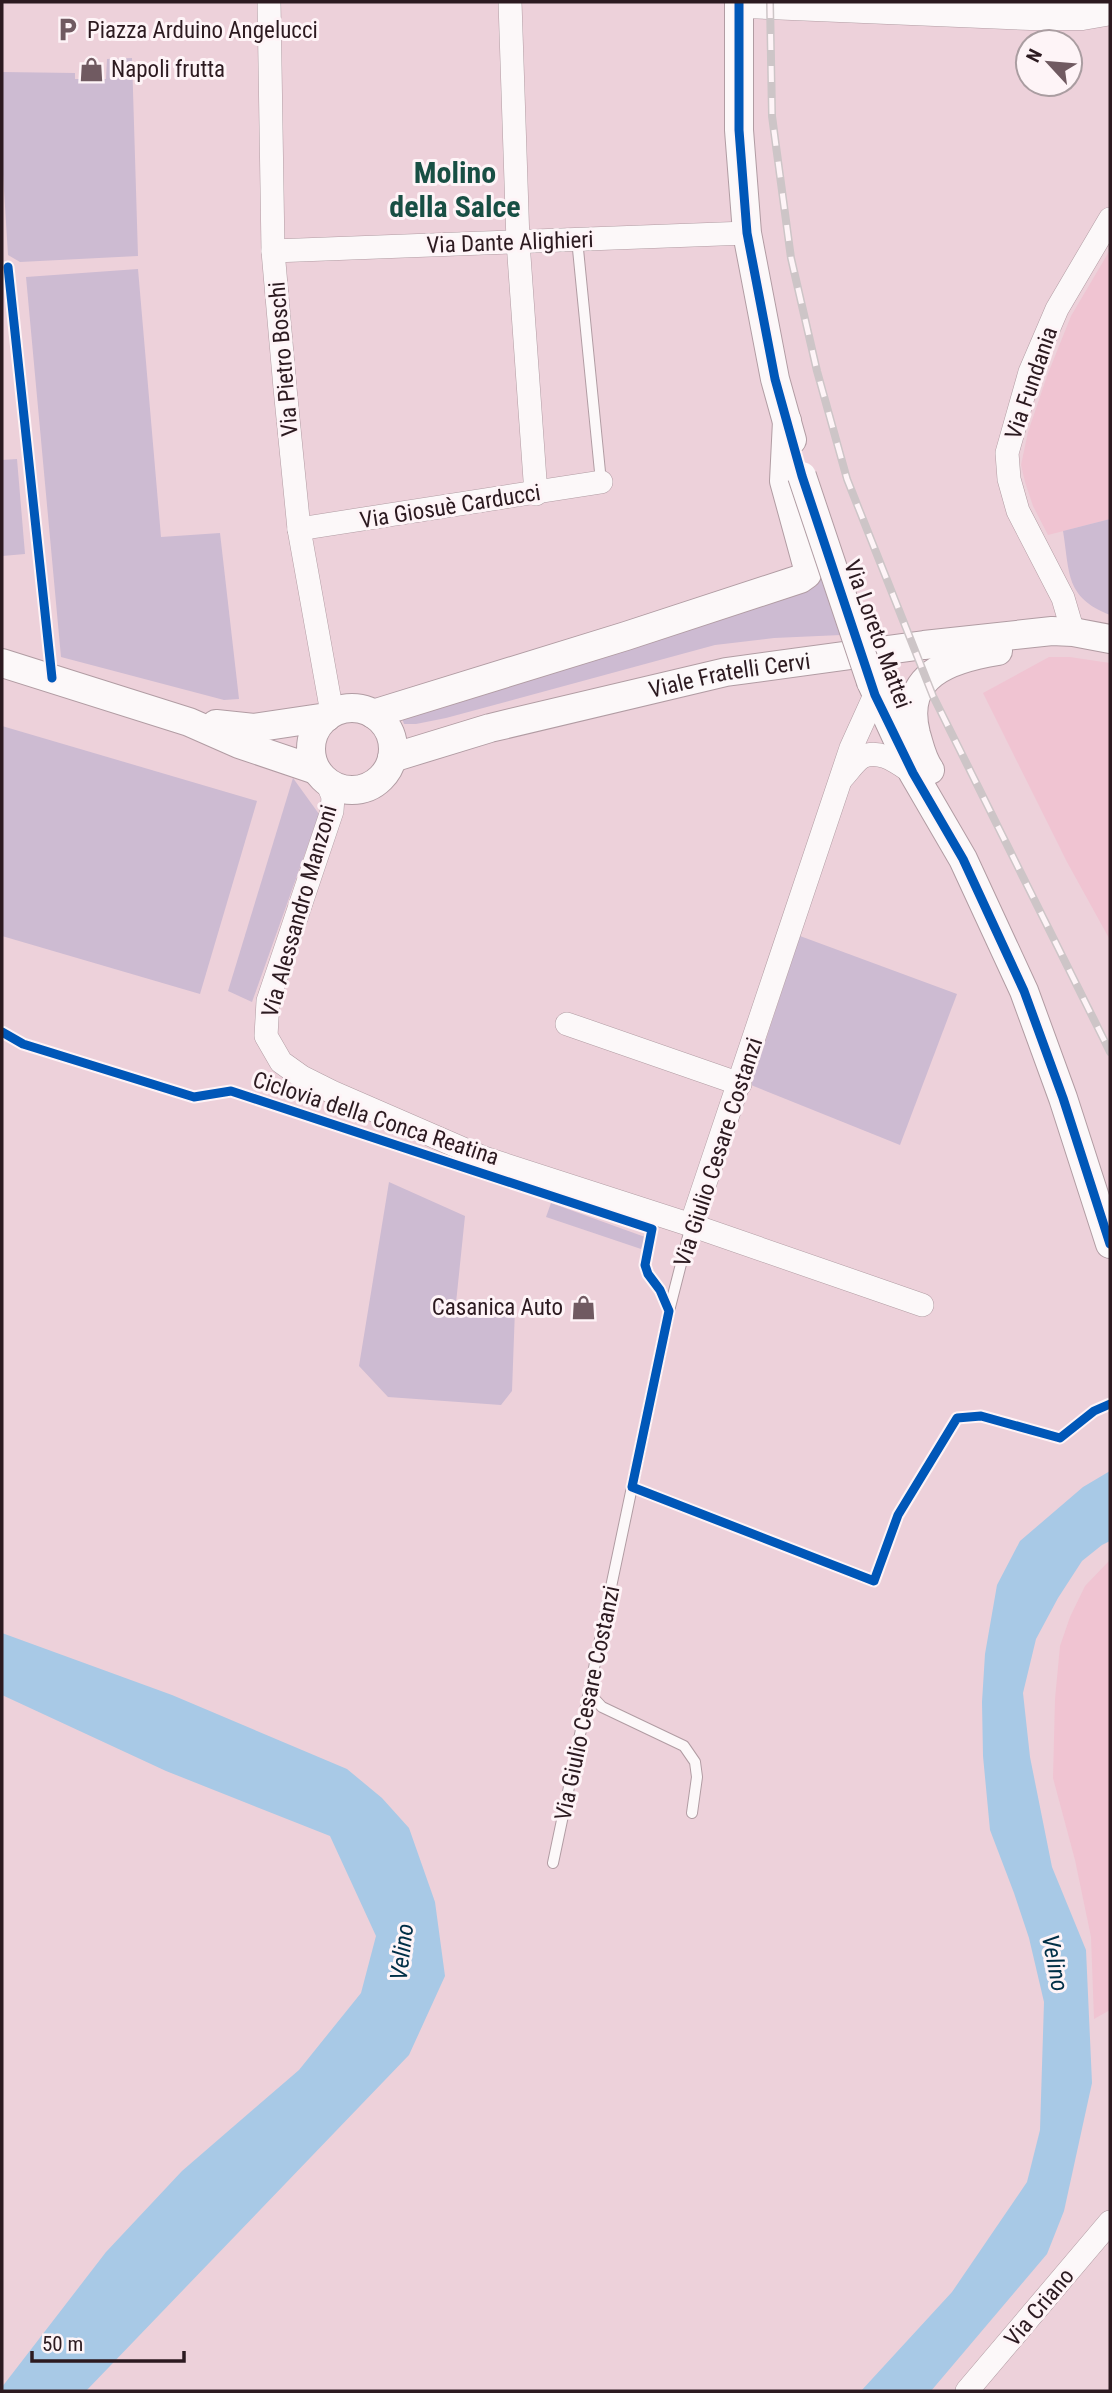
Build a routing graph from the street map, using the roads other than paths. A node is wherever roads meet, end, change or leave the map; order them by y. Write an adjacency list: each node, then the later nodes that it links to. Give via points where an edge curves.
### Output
1 (269, 2): 11 (street, Via Pietro Boschi)
2 (510, 2): 10 (street)
3 (739, 2): 8 (street, Via Loreto Mattei, via 739,130)
4 (745, 2): 5 (main road)
5 (807, 3): 6 (main road, via 1031,14)
6 (1110, 9)
7 (1110, 219): 16 (street, Via Fundania, via 1057,309 1030,372 1007,453 1018,511 1063,598)
8 (747, 233): 9 (street, Via Dante Alighieri); 12 (street, Via Loreto Mattei)
9 (577, 239): 10 (street, Via Dante Alighieri); 13 (lane)
10 (518, 242): 11 (street, Via Dante Alighieri); 14 (street)
11 (273, 251): 15 (street, Via Pietro Boschi)
12 (787, 421): 20 (street, Via Loreto Mattei, bridge); 21 (street, via 784,481 807,565 807,574 800,579)
13 (601, 482): 14 (street, Via Giosuè Carducci)
14 (536, 494): 15 (street, Via Giosuè Carducci)
15 (299, 529): 22 (street, Via Pietro Boschi)
16 (1073, 632): 17 (street, Viale Fratelli Cervi); 24 (street, Viale Fratelli Cervi, via 924,645 726,673 490,728)
17 (1110, 639)
18 (1110, 651): 28 (street, via 1066,646 994,651 942,666 921,684 913,720 923,760 957,814)
19 (2, 663): 23 (street)
20 (873, 688): 25 (street, Via Loreto Mattei); 27 (street, Via Giulio Cesare Costanzi)
21 (373, 714): 22 (street, via 345,708); 24 (street, via 390,732)
22 (329, 715): 23 (street, via 254,728); 26 (street, via 314,732 311,745)
23 (189, 723): 26 (street)
24 (393, 758): 26 (street, via 379,781 367,788 341,789)
25 (913, 773): 27 (street, via 890,758 875,755 862,758); 28 (street, Via Loreto Mattei)
26 (322, 777): 31 (street, Via Alessandro Manzoni, via 333,797 332,811 268,1001 266,1036 281,1062 332,1092 484,1158)
27 (842, 778): 30 (street, Via Giulio Cesare Costanzi)
28 (963, 859): 32 (street, Via Loreto Mattei, via 1024,991)
29 (567, 1024): 30 (street)
30 (740, 1084): 31 (street, Via Giulio Cesare Costanzi)
31 (691, 1225): 33 (street, Via Alessandro Manzoni); 34 (lane, Via Giulio Cesare Costanzi)
32 (1110, 1244)
33 (922, 1305)
34 (589, 1693): 35 (lane, via 602,1707 684,1745 695,1762 697,1777); 36 (lane, Via Giulio Cesare Costanzi)
35 (692, 1813)
36 (553, 1863)
37 (1110, 2222): 38 (street, Via Criano)
38 (967, 2391)

